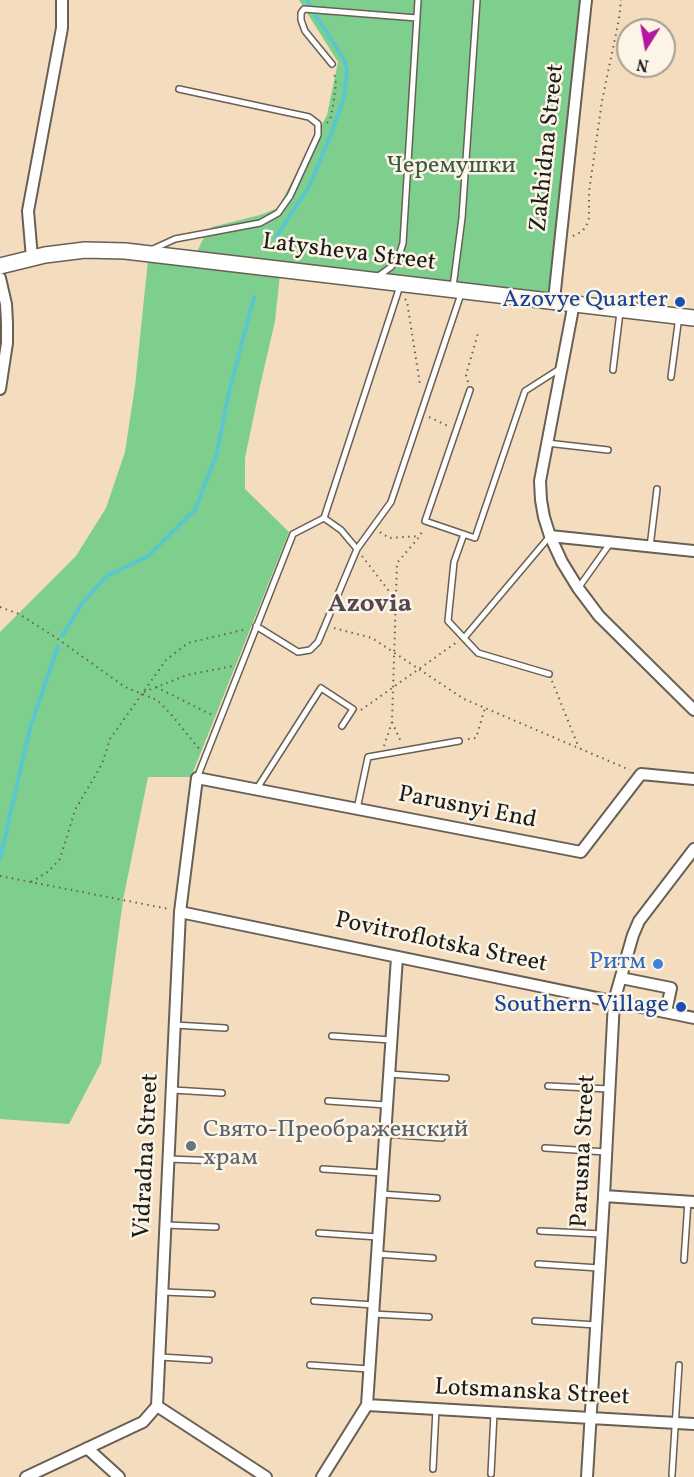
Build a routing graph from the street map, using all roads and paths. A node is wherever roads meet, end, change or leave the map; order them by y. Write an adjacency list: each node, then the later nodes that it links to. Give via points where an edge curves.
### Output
1 (62, 0): 12 (street, via 62,28 28,211)
2 (418, 0): 6 (lane)
3 (477, 0): 17 (lane)
4 (586, 0): 10 (street, Zakhidna Street)
5 (621, 0): 10 (path, via 602,101 589,218 586,227)
6 (417, 18): 7 (lane, via 304,9 301,20 305,31); 15 (lane, via 403,243 391,267)
7 (332, 64): 9 (path, via 336,84 331,117)
8 (179, 89): 9 (lane, via 309,117 318,124)
9 (318, 135): 11 (lane, via 278,213 260,223 175,239)
10 (560, 248): 18 (street, Zakhidna Street)
11 (143, 253): 12 (street, Latysheva Street, via 86,250); 15 (street, Latysheva Street)
12 (32, 258): 13 (street, Latysheva Street)
13 (0, 266)
14 (0, 278): 23 (street, via 6,304)
15 (373, 280): 16 (street, Latysheva Street)
16 (400, 288): 17 (street, Latysheva Street); 30 (path, via 407,301); 36 (lane)
17 (458, 289): 18 (street, Latysheva Street); 30 (lane)
18 (554, 300): 19 (street, Latysheva Street)
19 (574, 303): 20 (street, Latysheva Street); 24 (street)
20 (620, 309): 21 (street, Latysheva Street); 25 (lane)
21 (686, 317): 27 (lane)
22 (478, 333): 26 (path)
23 (3, 347): 28 (street)
24 (562, 367): 33 (street); 38 (lane, via 525,391 475,538)
25 (613, 370)
26 (466, 375)
27 (672, 377)
28 (0, 389)
29 (470, 390): 38 (lane, via 425,521)
30 (424, 405): 42 (lane, via 391,502)
31 (429, 417): 32 (path)
32 (444, 424)
33 (547, 443): 34 (lane); 39 (street, via 540,481)
34 (608, 450)
35 (657, 489): 41 (lane)
36 (324, 518): 42 (lane); 47 (lane, via 292,534)
37 (383, 534): 45 (path, via 389,538 420,536 397,563)
38 (464, 534): 49 (lane, via 454,562 448,621)
39 (550, 536): 40 (street); 44 (street); 49 (lane)
40 (611, 542): 41 (street); 44 (lane)
41 (650, 547): 43 (street)
42 (357, 549): 45 (path); 48 (lane)
43 (694, 551)
44 (578, 588): 59 (street, via 599,616)
45 (396, 599): 50 (path)
46 (0, 607): 56 (path, via 19,614 125,687)
47 (256, 626): 48 (lane, via 304,652 315,647); 51 (lane); 56 (path, via 188,643 166,660)
48 (325, 626): 50 (path, via 372,638)
49 (464, 638): 52 (path); 53 (lane, via 478,653)
50 (394, 653): 52 (path); 55 (path)
51 (242, 664): 54 (path, via 187,675); 60 (lane)
52 (418, 669): 55 (path); 57 (path)
53 (549, 674): 65 (path)
54 (156, 687): 56 (path); 60 (path)
55 (393, 687): 58 (path); 61 (path)
56 (141, 693): 68 (path, via 157,700 170,713); 76 (path, via 110,739 102,764 75,810 60,859)
57 (485, 708): 63 (path); 65 (path)
58 (361, 710)
59 (694, 710)
60 (220, 719): 68 (lane)
61 (392, 722): 66 (path); 67 (path)
62 (342, 726): 72 (lane, via 353,709 321,688)
63 (476, 738)
64 (459, 741): 66 (lane)
65 (579, 748): 69 (path)
66 (405, 751): 67 (lane)
67 (382, 755): 73 (lane, via 368,757)
68 (205, 757): 70 (lane)
69 (640, 774): 71 (street); 73 (street, Parusnyi End, via 581,852)
70 (197, 778): 72 (street, Parusnyi End); 77 (street, Vidradna Street)
71 (694, 779)
72 (256, 790): 73 (street, Parusnyi End)
73 (357, 809)
74 (694, 849): 79 (street, Parusna Street, via 639,921)
75 (0, 876): 76 (path)
76 (31, 882): 77 (path)
77 (180, 912): 78 (street, Povitroflotska Street); 83 (street, Vidradna Street)
78 (398, 957): 80 (street, Povitroflotska Street); 86 (street)
79 (621, 978): 80 (street, Parusna Street); 81 (street, via 671,988)
80 (614, 1001): 81 (street, Povitroflotska Street); 90 (street, Parusna Street)
81 (666, 1012): 82 (street, Povitroflotska Street)
82 (694, 1018)
83 (175, 1025): 84 (lane); 91 (street, Vidradna Street)
84 (225, 1028)
85 (332, 1036): 86 (lane)
86 (392, 1041): 87 (street)
87 (389, 1074): 88 (lane); 94 (street)
88 (446, 1078)
89 (548, 1086): 90 (lane)
90 (609, 1089): 98 (street, Parusna Street)
91 (172, 1090): 92 (lane); 99 (street, Vidradna Street)
92 (222, 1093)
93 (328, 1101): 94 (lane)
94 (387, 1106): 95 (street)
95 (385, 1134): 96 (lane); 102 (street)
96 (442, 1138)
97 (544, 1148): 98 (lane)
98 (606, 1152): 104 (street, Parusna Street)
99 (169, 1159): 100 (lane); 107 (street, Vidradna Street)
100 (219, 1161)
101 (323, 1169): 102 (lane)
102 (383, 1173): 103 (street)
103 (381, 1194): 105 (lane); 112 (street)
104 (604, 1196): 106 (street); 111 (street, Parusna Street)
105 (437, 1198)
106 (691, 1202): 115 (lane)
107 (165, 1225): 108 (lane); 118 (street, Vidradna Street)
108 (216, 1227)
109 (540, 1231): 111 (lane)
110 (319, 1233): 112 (lane)
111 (602, 1234): 117 (street, Parusna Street)
112 (378, 1237): 113 (street)
113 (377, 1254): 114 (lane); 121 (street)
114 (434, 1258)
115 (684, 1260)
116 (538, 1264): 117 (lane)
117 (600, 1268): 124 (street, Parusna Street)
118 (162, 1292): 119 (lane); 125 (street, Vidradna Street)
119 (212, 1294)
120 (314, 1301): 121 (lane)
121 (373, 1309): 122 (lane); 129 (street)
122 (429, 1317)
123 (535, 1321): 124 (lane)
124 (596, 1325): 134 (street, Parusna Street)
125 (159, 1357): 126 (lane); 131 (street, Vidradna Street)
126 (209, 1360)
127 (310, 1365): 129 (lane)
128 (679, 1365): 135 (lane)
129 (369, 1369): 130 (street)
130 (367, 1405): 132 (street, Lotsmanska Street); 144 (street)
131 (157, 1406): 137 (street, via 143,1422); 143 (street)
132 (436, 1409): 133 (street, Lotsmanska Street); 138 (lane)
133 (494, 1412): 134 (street, Lotsmanska Street); 139 (lane)
134 (590, 1418): 135 (street, Lotsmanska Street); 145 (street, Parusna Street)
135 (676, 1423): 136 (street, Lotsmanska Street); 140 (lane)
136 (694, 1424)
137 (87, 1448): 141 (street); 142 (street)
138 (433, 1469)
139 (491, 1474)
140 (672, 1475)
141 (26, 1477)
142 (119, 1477)
143 (266, 1477)
144 (322, 1477)
145 (586, 1477)

